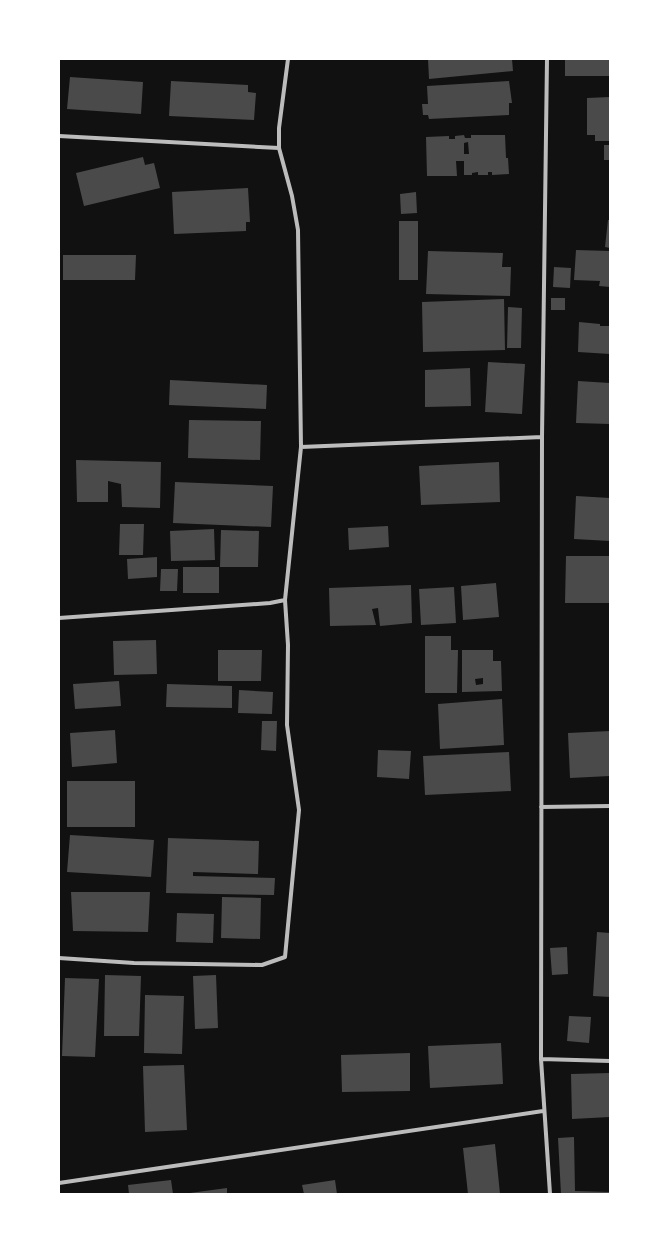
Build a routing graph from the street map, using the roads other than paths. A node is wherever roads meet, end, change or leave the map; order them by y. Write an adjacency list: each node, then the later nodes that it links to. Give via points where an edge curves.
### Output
1 (288, 59): 4 (street, via 279,128)
2 (547, 59): 5 (street)
3 (59, 136): 4 (street)
4 (279, 148): 6 (street, via 298,230)
5 (542, 437): 6 (street); 10 (street)
6 (301, 447): 7 (street)
7 (285, 600): 8 (street); 11 (street, via 288,645 287,725 299,810 285,957 262,965 134,963)
8 (59, 618)
9 (610, 806): 10 (street)
10 (541, 807): 12 (street)
11 (59, 958)
12 (541, 1059): 13 (street); 14 (street)
13 (610, 1062)
14 (543, 1112): 15 (street); 16 (street)
15 (59, 1183)
16 (550, 1194)

